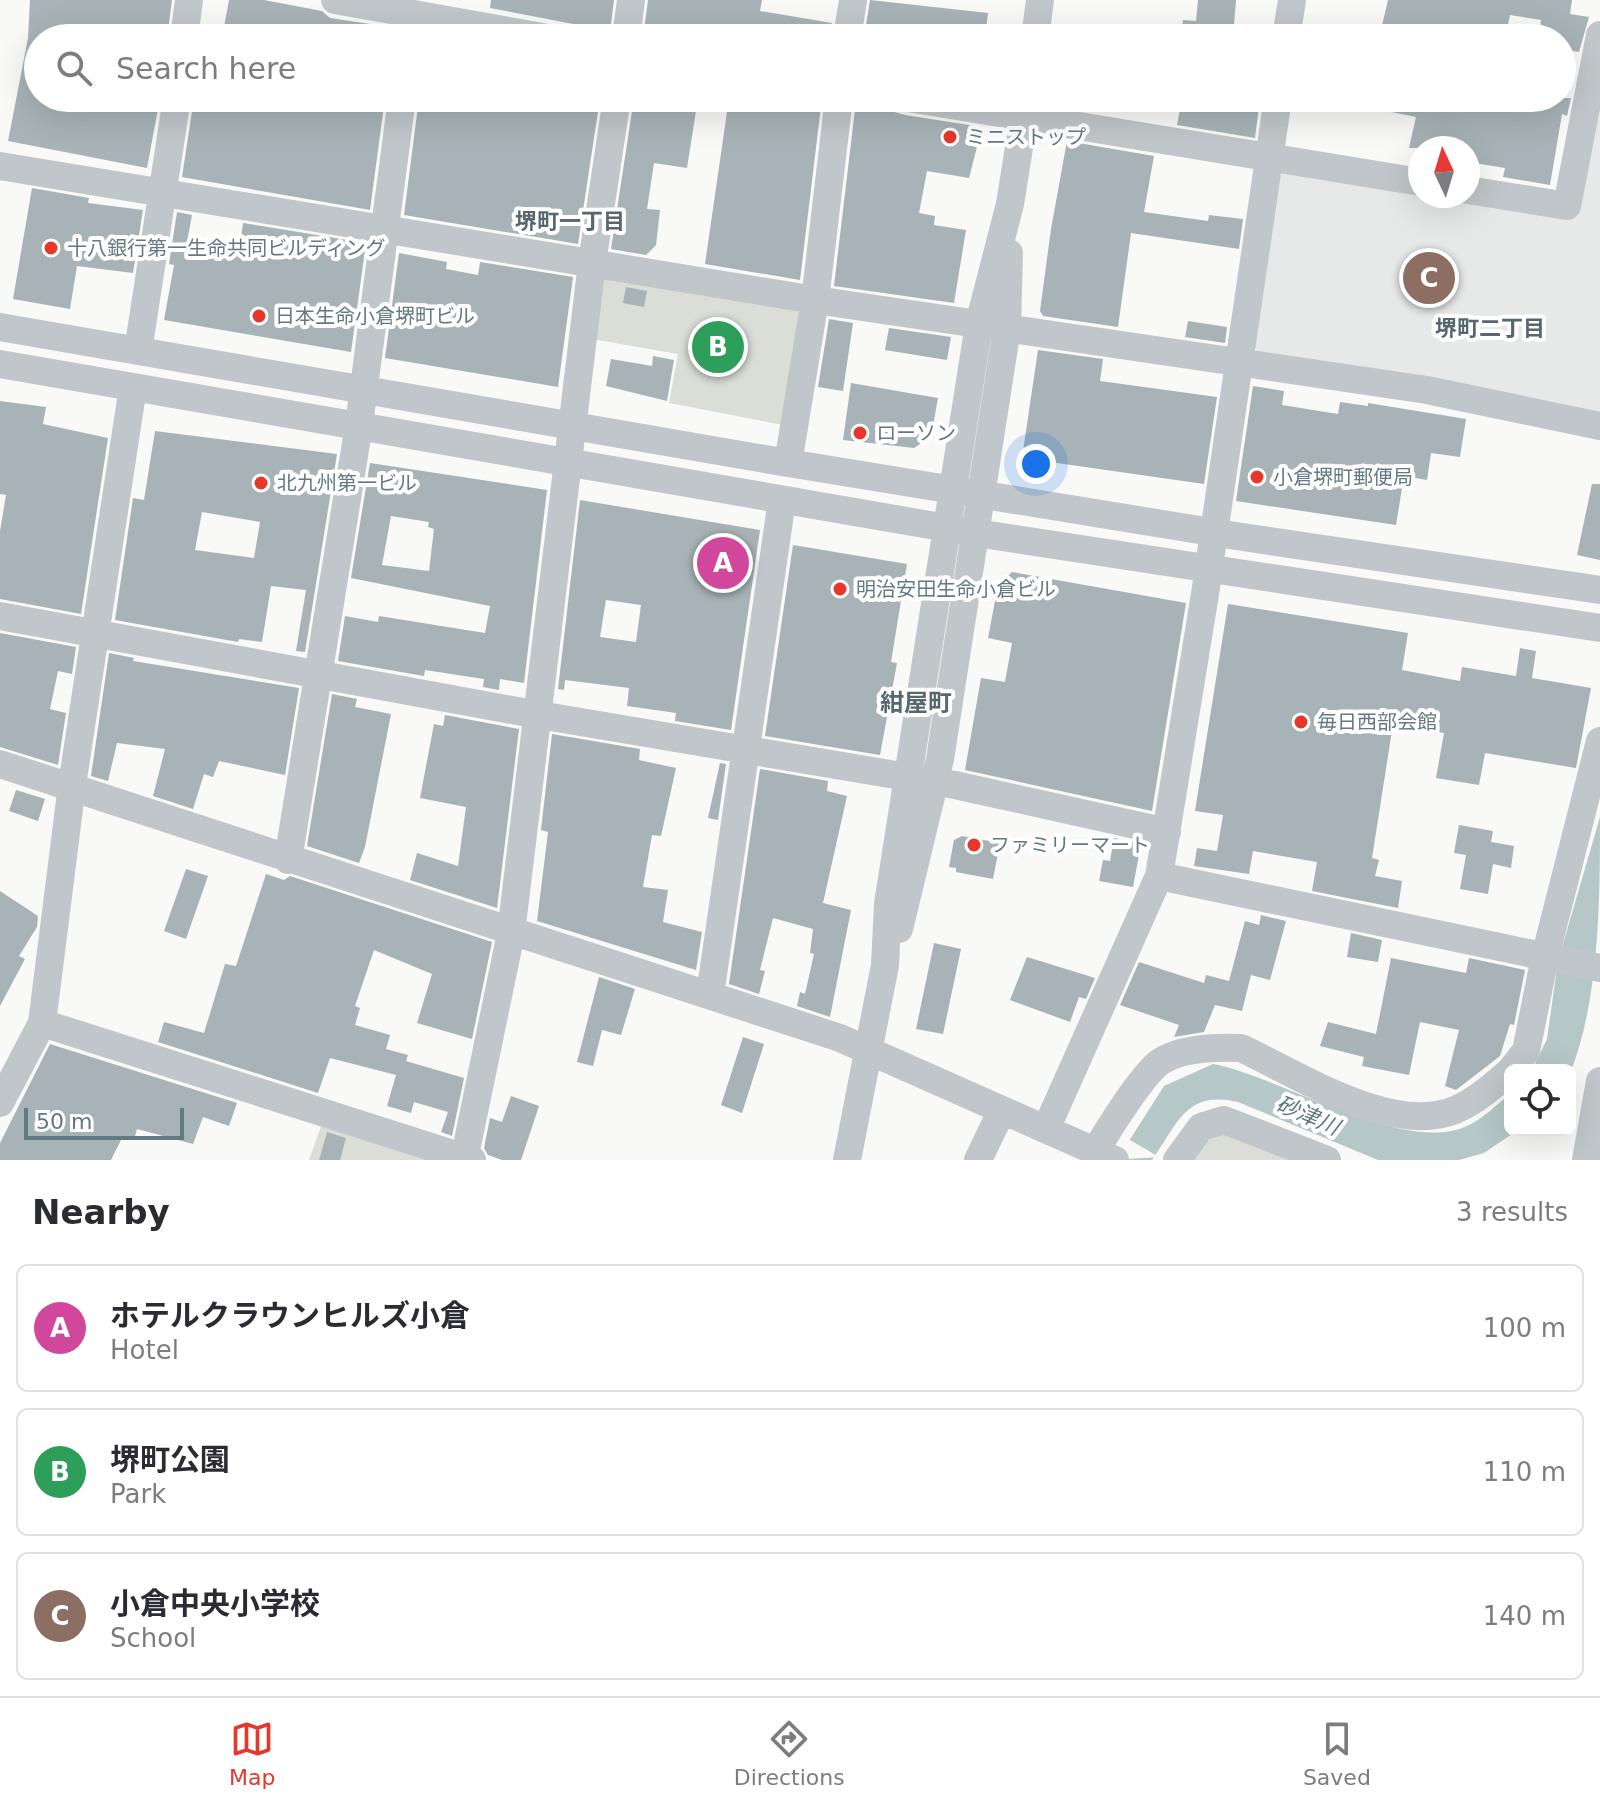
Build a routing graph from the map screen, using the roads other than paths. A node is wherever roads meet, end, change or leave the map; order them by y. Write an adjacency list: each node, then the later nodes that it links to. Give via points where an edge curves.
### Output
1 (189, 0): 8 (street)
2 (335, 0): 7 (street)
3 (631, 0): 10 (street)
4 (853, 0): 11 (street)
5 (1040, 0): 12 (street)
6 (1292, 0): 13 (street)
7 (413, 17): 9 (street)
8 (186, 24)
9 (458, 24)
10 (628, 24)
11 (849, 24)
12 (1037, 24)
13 (1288, 24)
14 (1600, 35): 25 (street, via 1567,206)
15 (175, 112): 26 (street)
16 (400, 112): 27 (street)
17 (615, 112): 28 (street)
18 (837, 112): 29 (street)
19 (1025, 112): 30 (street)
20 (1054, 112): 22 (street)
21 (1276, 112): 22 (street)
22 (1270, 158): 24 (street); 34 (street)
23 (0, 166): 26 (street)
24 (1408, 180)
25 (1480, 192)
26 (164, 195): 27 (street); 32 (street)
27 (383, 230): 28 (street); 36 (street)
28 (592, 263): 29 (street); 38 (street)
29 (815, 300): 30 (street); 41 (street)
30 (993, 326): 34 (street); 42 (street); 43 (street)
31 (0, 327): 32 (street)
32 (138, 351): 36 (street)
33 (0, 364): 35 (street)
34 (1237, 364): 39 (street, via 1427,390); 46 (street)
35 (133, 387): 37 (street); 52 (street)
36 (364, 391): 37 (street); 38 (street)
37 (359, 425): 40 (street); 53 (street)
38 (573, 426): 40 (street); 41 (street)
39 (1600, 426)
40 (570, 460): 44 (street); 54 (street)
41 (788, 463): 42 (street)
42 (952, 489): 43 (street); 45 (street)
43 (982, 493): 46 (street); 47 (street)
44 (782, 500): 45 (street); 56 (street)
45 (946, 528): 47 (street); 58 (street)
46 (1214, 532): 48 (street); 49 (street)
47 (976, 533): 48 (street); 59 (street)
48 (1208, 568): 51 (street); 61 (street)
49 (1600, 590)
50 (0, 616): 52 (street)
51 (1600, 628)
52 (98, 636): 53 (street); 60 (street)
53 (319, 673): 54 (street); 62 (street)
54 (539, 715): 56 (street); 64 (street)
55 (1600, 741): 65 (street)
56 (745, 752): 58 (street); 68 (street)
57 (0, 764): 60 (street)
58 (907, 777): 59 (street); 66 (street, via 888,904)
59 (936, 782): 61 (street); 66 (street, via 905,912)
60 (72, 785): 62 (street); 69 (street)
61 (1167, 832): 63 (street)
62 (288, 860): 64 (street)
63 (1159, 876): 65 (street); 76 (street)
64 (511, 933): 68 (street); 78 (street)
65 (1545, 957): 67 (street); 71 (street, via 1526,1051)
66 (885, 965): 70 (street)
67 (1600, 968)
68 (710, 995): 70 (street)
69 (42, 1023): 74 (street); 78 (street)
70 (868, 1051): 75 (street); 79 (street)
71 (1515, 1064)
72 (1504, 1075): 77 (street, via 1453,1111 1421,1116 1375,1110 1241,1048 1217,1047 1160,1062 1113,1122)
73 (1600, 1081): 83 (street)
74 (0, 1103)
75 (1002, 1110): 76 (street); 80 (street)
76 (1046, 1129): 77 (street)
77 (1105, 1155)
78 (467, 1159)
79 (847, 1160)
80 (978, 1160)
81 (1177, 1160): 82 (street, via 1201,1127 1224,1120)
82 (1327, 1160)
83 (1586, 1160)

